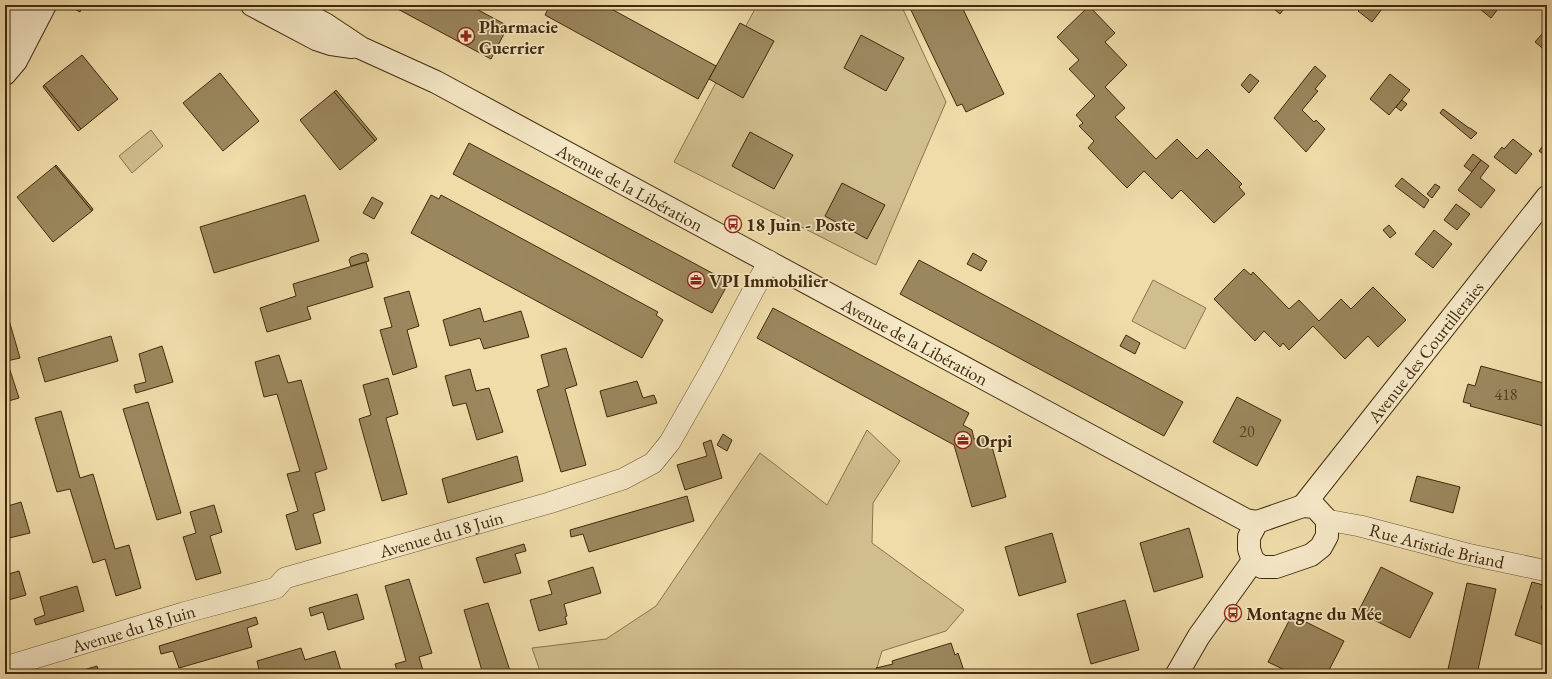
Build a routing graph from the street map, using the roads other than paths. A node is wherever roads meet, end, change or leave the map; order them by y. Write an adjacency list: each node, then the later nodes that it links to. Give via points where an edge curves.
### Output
1 (25, 5): 5 (street)
2 (45, 5): 7 (street, via 16,61)
3 (252, 5): 6 (street, Avenue de la Libération, via 316,39)
4 (289, 5): 6 (street, Avenue de la Libération, via 325,24)
5 (5, 42)
6 (361, 48): 9 (street, Avenue de la Libération, via 436,82)
7 (5, 74)
8 (1547, 197): 10 (street, Avenue des Courtilleraies)
9 (769, 261): 12 (street, Avenue de la Libération, via 1241,517); 15 (street, Avenue du 18 Juin, via 670,442 653,463 623,479 542,505 285,578 276,588 183,613)
10 (1303, 506): 11 (street, via 1315,507); 12 (street)
11 (1327, 520): 13 (street, via 1327,536 1321,547 1311,555 1276,567 1262,567); 14 (street, Rue Aristide Briand)
12 (1257, 522): 13 (street, via 1248,537)
13 (1253, 561): 16 (street, via 1203,630)
14 (1547, 571)
15 (5, 667)
16 (1177, 674)

